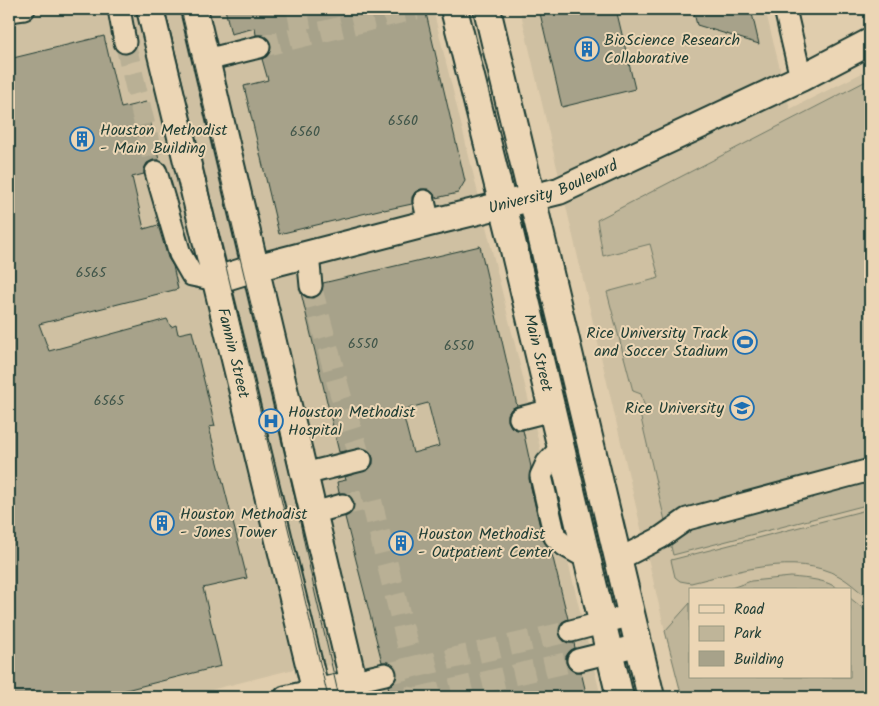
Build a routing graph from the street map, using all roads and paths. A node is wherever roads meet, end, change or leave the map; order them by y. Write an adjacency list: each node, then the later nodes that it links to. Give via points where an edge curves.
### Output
1 (24, 9): 8 (street)
2 (118, 9): 9 (street)
3 (150, 9): 19 (main road, Fannin Street)
4 (194, 9): 12 (main road)
5 (454, 9): 16 (main road, Main Street)
6 (487, 9): 15 (main road, Main Street)
7 (785, 9): 13 (street)
8 (9, 11)
9 (125, 42)
10 (870, 42): 13 (main road, University Boulevard)
11 (259, 47): 12 (street)
12 (206, 60): 18 (main road)
13 (802, 78): 15 (main road, University Boulevard, via 559,191)
14 (156, 172): 19 (street, via 180,254 192,275)
15 (532, 198): 16 (main road, University Boulevard); 28 (main road, Main Street)
16 (503, 204): 17 (main road, University Boulevard, via 426,212); 21 (main road, Main Street)
17 (308, 254): 18 (main road, University Boulevard); 20 (street)
18 (255, 268): 19 (main road, University Boulevard); 25 (main road)
19 (216, 280): 37 (main road, Fannin Street)
20 (311, 286)
21 (552, 410): 22 (street); 30 (main road, Main Street)
22 (520, 418)
23 (360, 460): 25 (street)
24 (870, 470): 28 (street, via 687,519 660,538)
25 (304, 474): 27 (main road)
26 (342, 505): 27 (street)
27 (313, 514): 36 (main road)
28 (618, 557): 29 (main road, Main Street)
29 (632, 615): 30 (street); 32 (main road, Main Street)
30 (602, 622): 31 (street); 33 (main road, Main Street)
31 (571, 631)
32 (639, 645): 33 (street); 40 (main road, Main Street)
33 (609, 652): 34 (street); 39 (main road, Main Street)
34 (578, 660)
35 (385, 674): 36 (street)
36 (355, 689): 37 (street)
37 (316, 694): 38 (street)
38 (285, 697)
39 (620, 697)
40 (651, 697)

